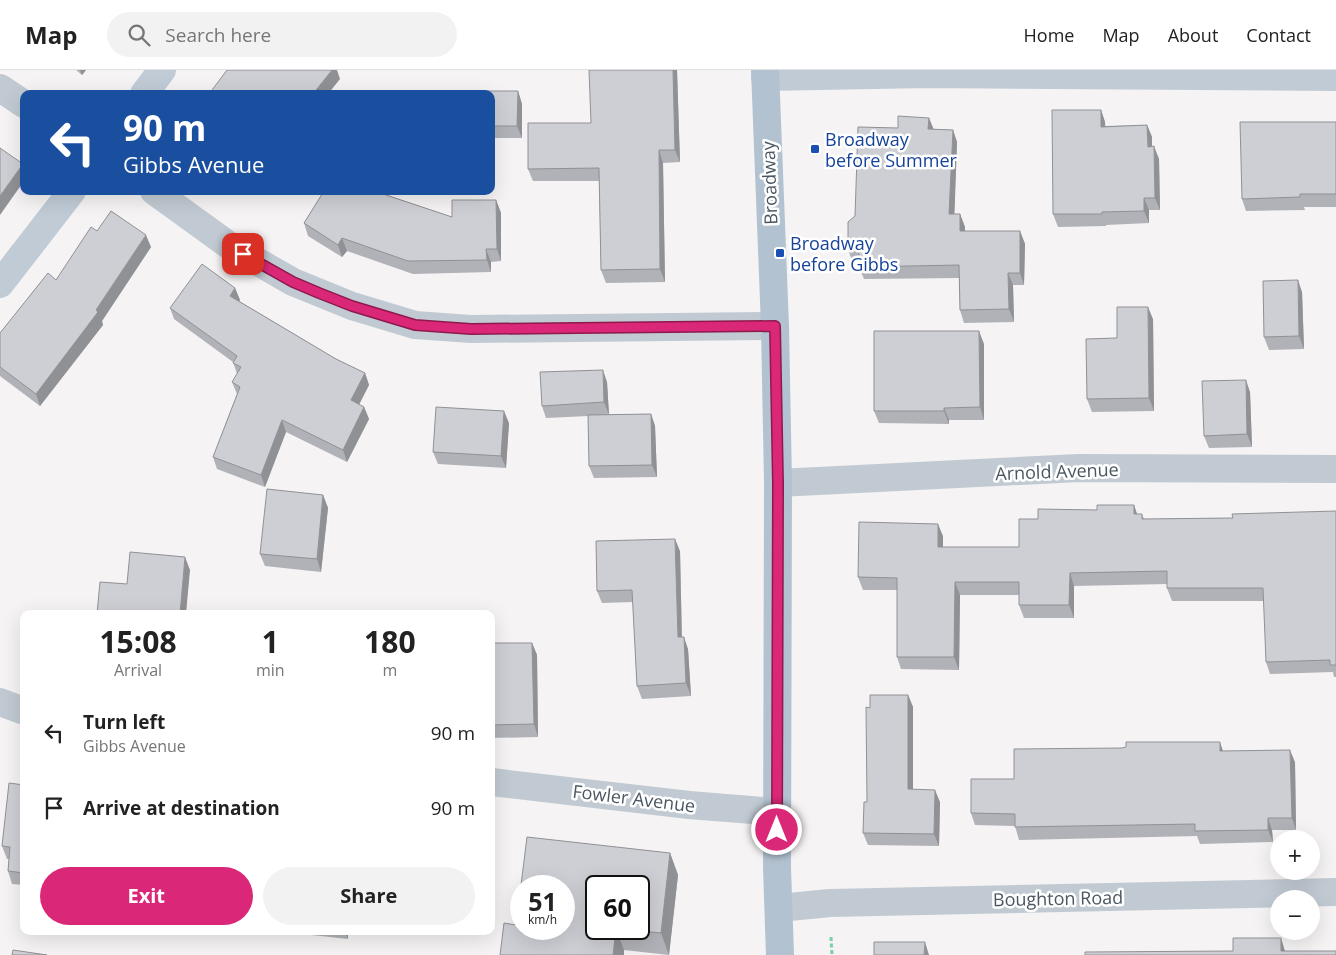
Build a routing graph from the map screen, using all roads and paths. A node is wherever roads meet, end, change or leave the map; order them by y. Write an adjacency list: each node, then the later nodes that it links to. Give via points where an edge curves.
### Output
1 (162, 70): 5 (street)
2 (765, 73): 3 (street); 10 (main road, Broadway)
3 (1336, 77)
4 (0, 88): 6 (street)
5 (147, 90)
6 (20, 101)
7 (69, 195): 9 (street)
8 (160, 195): 10 (street, via 230,246 293,282 352,306 415,325 471,329)
9 (0, 284)
10 (775, 326): 12 (main road, Broadway)
11 (1336, 469): 12 (street, Arnold Avenue, via 1079,468)
12 (778, 484): 16 (main road, Broadway)
13 (0, 702): 14 (street)
14 (20, 710)
15 (495, 782): 16 (street, Fowler Avenue)
16 (777, 812): 18 (main road, Broadway)
17 (1336, 892): 18 (street, Boughton Road, via 830,903)
18 (779, 908): 20 (main road, Broadway)
19 (831, 931): 21 (path)
20 (780, 955)
21 (832, 955)

